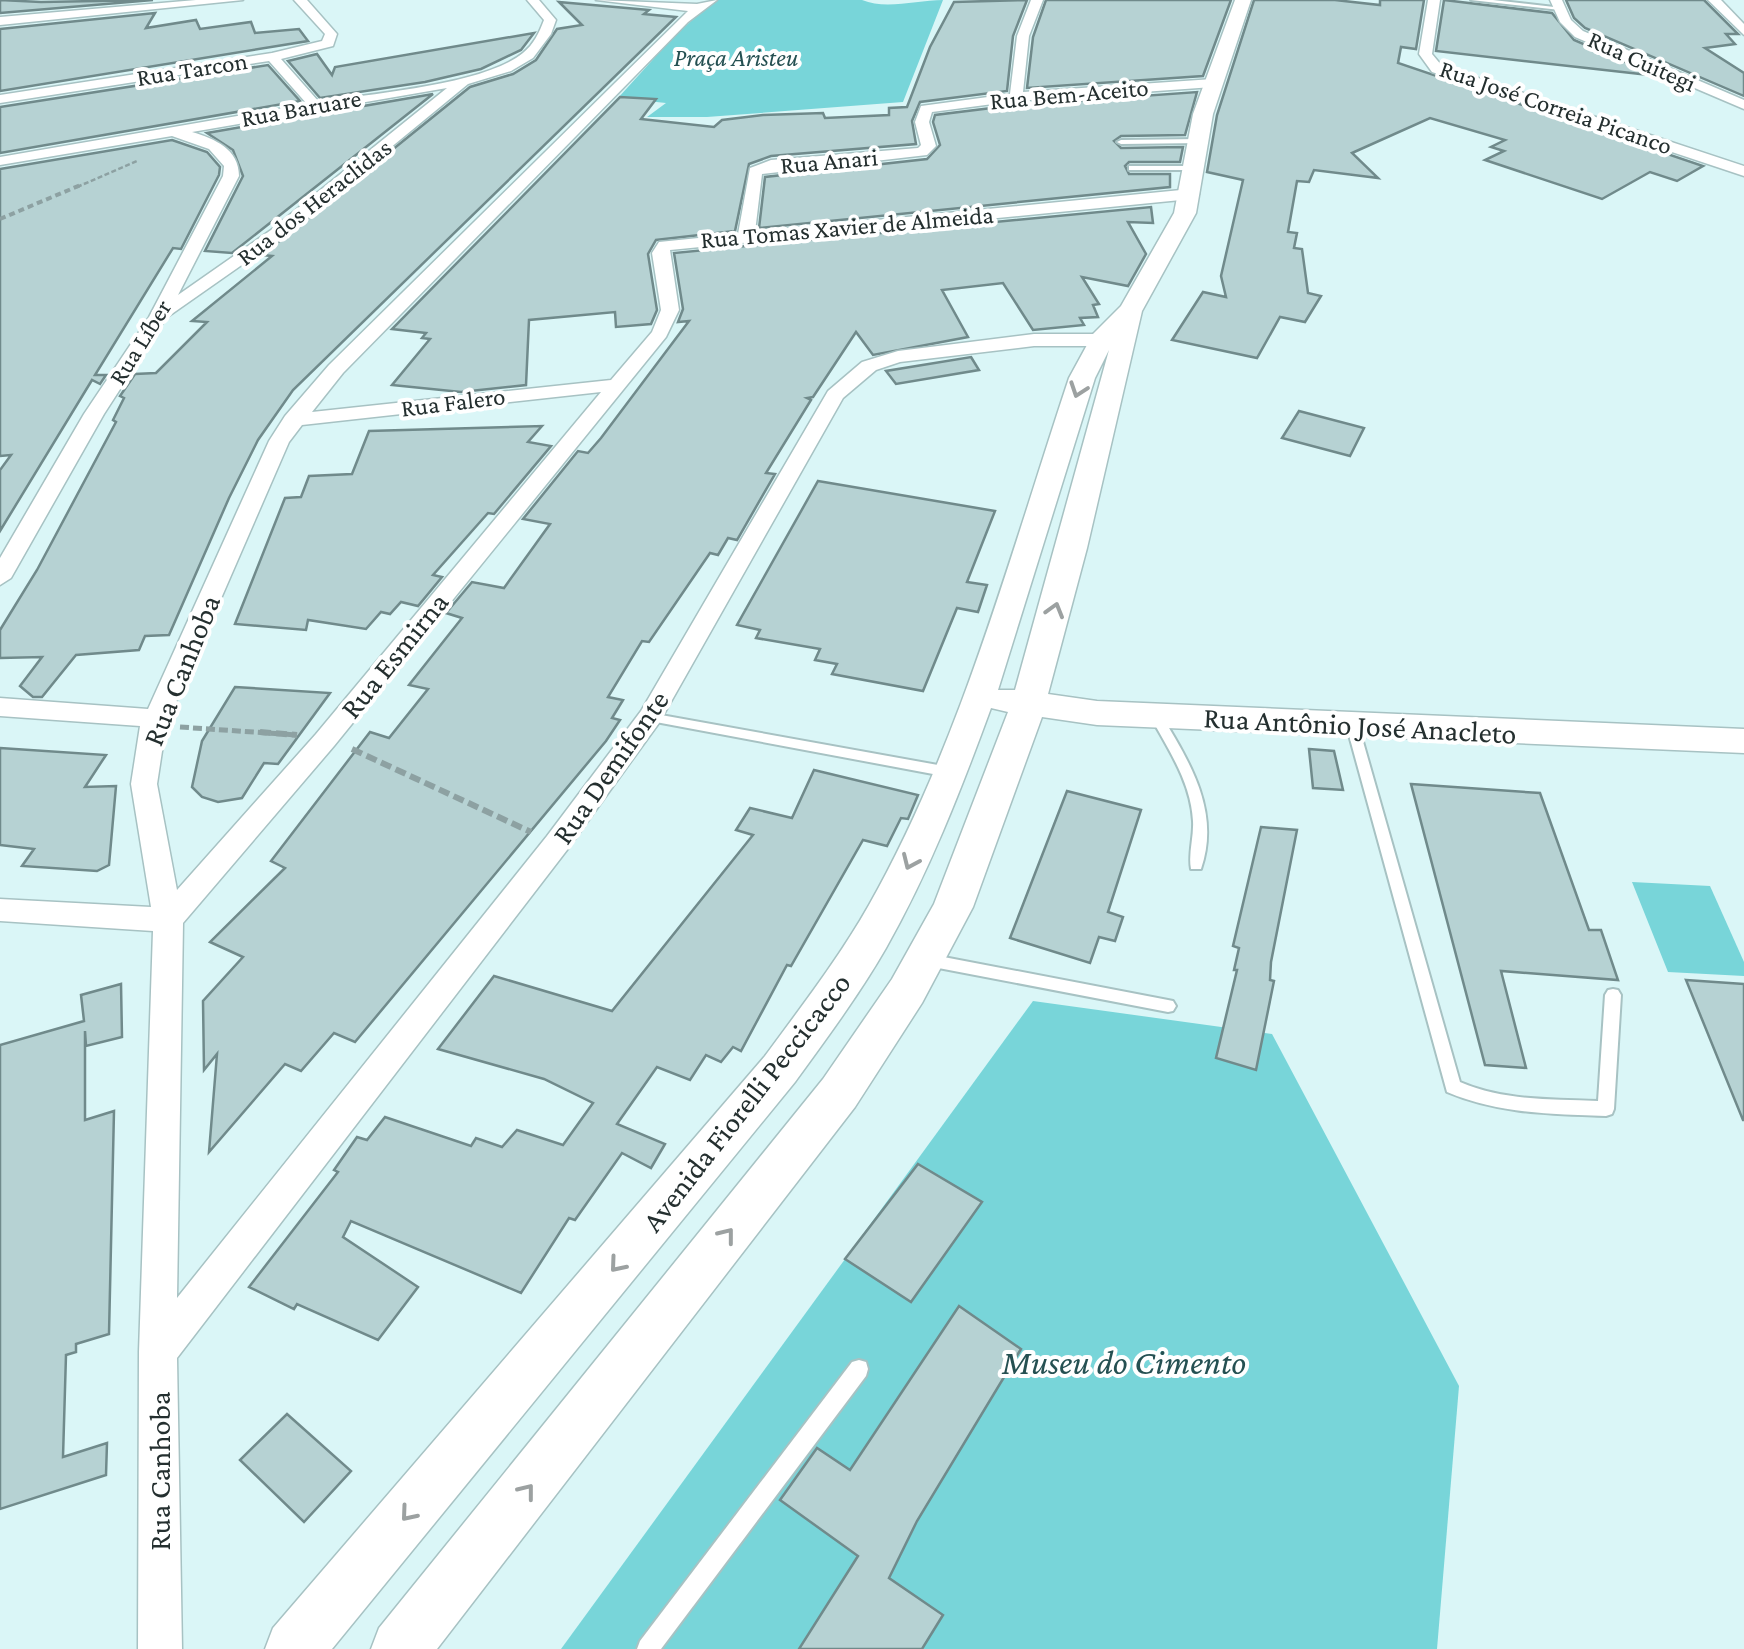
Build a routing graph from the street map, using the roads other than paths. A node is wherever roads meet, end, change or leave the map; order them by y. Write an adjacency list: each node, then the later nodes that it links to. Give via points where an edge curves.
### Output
1 (237, 0): 12 (street)
2 (300, 0): 14 (street, Rua Tarcon, via 331,38 314,49)
3 (533, 0): 15 (street, Rua Baruare, via 550,20 539,48 517,64)
4 (602, 0): 10 (street)
5 (1037, 0): 17 (street, via 1023,36)
6 (1243, 0): 16 (main road, Avenida Fiorelli Peccicacco)
7 (1434, 0): 28 (street, Rua José Correia Picanco, via 1426,54 1437,69)
8 (1474, 0): 11 (lane)
9 (1714, 0): 13 (street)
10 (705, 4): 34 (street, Rua Canhoba)
11 (1558, 4): 20 (street, Rua Cuitegi, via 1579,34)
12 (0, 22)
13 (1744, 31)
14 (272, 57): 18 (street, Rua Tarcon); 19 (street)
15 (465, 80): 19 (street, Rua Baruare); 31 (street, Rua dos Heraclidas, via 266,242)
16 (1213, 83): 17 (street, Rua Bem-Aceito); 23 (main road, Avenida Fiorelli Peccicacco)
17 (1016, 97): 21 (street, Rua Bem-Aceito)
18 (0, 99)
19 (314, 104): 22 (street, Rua Baruare)
20 (1744, 105)
21 (926, 109): 30 (street, Rua Anari, via 922,122 930,146 922,152 755,171)
22 (170, 132): 25 (street, Rua Baruare); 31 (street, Rua Líber, via 196,137 227,156 233,169)
23 (1199, 141): 24 (lane); 27 (main road, Avenida Fiorelli Peccicacco)
24 (1121, 142)
25 (0, 160)
26 (1132, 168): 27 (lane)
27 (1195, 168): 29 (main road, Avenida Fiorelli Peccicacco)
28 (1744, 171)
29 (1190, 194): 30 (street, Rua Tomas Xavier de Almeida); 32 (main road, Avenida Fiorelli Peccicacco, via 1186,213)
30 (746, 237): 33 (street, Rua Tomas Xavier de Almeida, via 661,249 668,320)
31 (158, 317): 35 (street, Rua Líber)
32 (1114, 340): 36 (main road, Avenida Fiorelli Peccicacco, one-way to 36, via 1082,378); 37 (main road, Avenida Fiorelli Peccicacco, one-way to 32); 40 (street, Rua Demifonte, via 1034,340 898,357 853,376 825,412)
33 (615, 385): 34 (street, Rua Falero); 47 (street, Rua Esmirna, via 325,740)
34 (292, 420): 41 (street, Rua Canhoba)
35 (0, 578)
36 (976, 696): 37 (main road, Rua Antônio José Anacleto); 44 (main road, Avenida Fiorelli Peccicacco)
37 (1029, 703): 39 (main road, Rua Antônio José Anacleto); 48 (main road, Avenida Fiorelli Peccicacco, via 953,906)
38 (0, 707): 41 (street)
39 (1156, 716): 42 (main road, Rua Antônio José Anacleto); 45 (lane, via 1187,770 1202,815)
40 (650, 717): 44 (lane); 51 (street, Rua Demifonte)
41 (155, 722): 47 (street, Rua Canhoba, via 144,784)
42 (1352, 724): 43 (main road, Rua Antônio José Anacleto); 49 (lane, via 1453,1087 1488,1100 1606,1109)
43 (1744, 741)
44 (948, 772): 54 (main road, Avenida Fiorelli Peccicacco, one-way to 54, via 896,892 780,1069)
45 (1196, 865)
46 (0, 910): 47 (street)
47 (168, 920): 51 (street, Rua Canhoba)
48 (925, 959): 50 (lane); 55 (main road, Avenida Fiorelli Peccicacco, one-way to 48, via 838,1093)
49 (1613, 995)
50 (1168, 1006)
51 (158, 1352): 53 (street, Rua Canhoba)
52 (859, 1369): 56 (lane)
53 (160, 1649)
54 (294, 1649)
55 (400, 1649)
56 (648, 1649)

